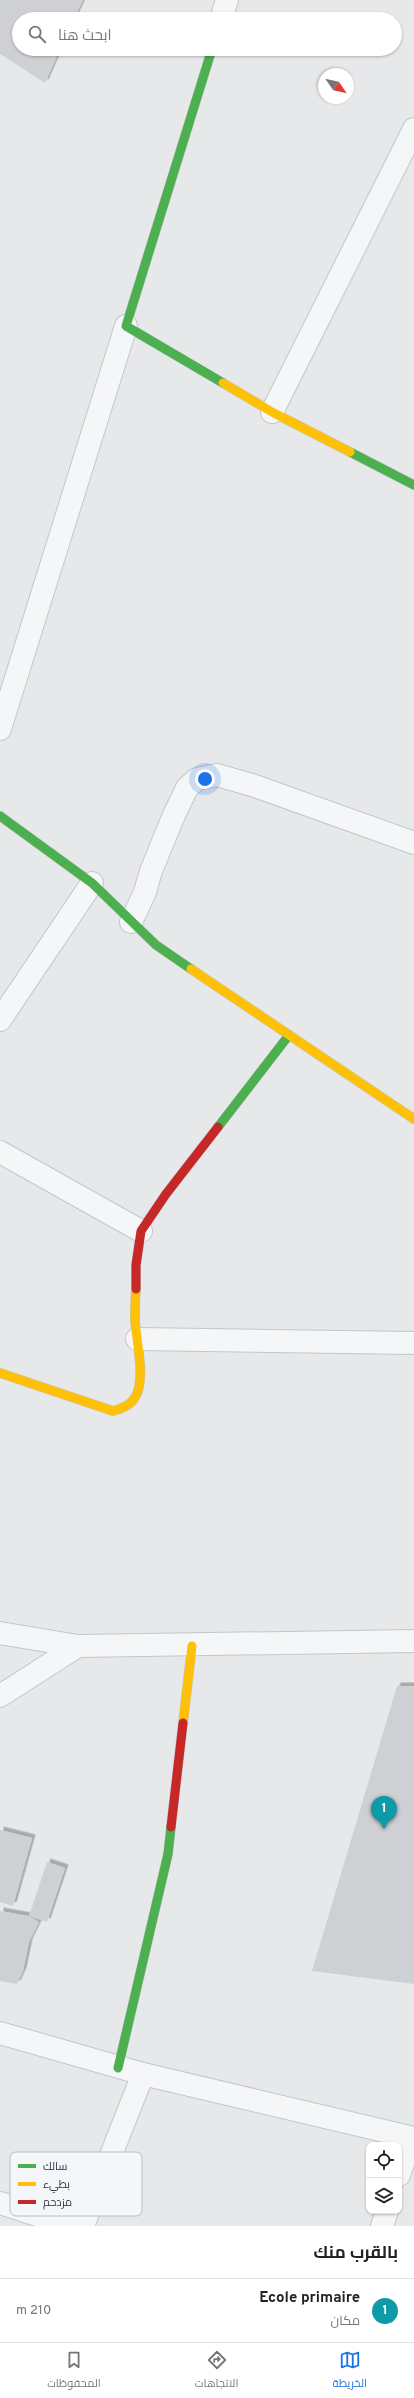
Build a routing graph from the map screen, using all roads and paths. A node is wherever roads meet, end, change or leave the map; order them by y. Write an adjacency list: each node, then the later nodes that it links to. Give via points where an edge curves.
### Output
1 (227, 0): 2 (street)
2 (223, 12)
3 (210, 56): 5 (street)
4 (414, 129): 6 (street)
5 (126, 326): 6 (street); 8 (street)
6 (272, 412): 7 (street)
7 (414, 485)
8 (0, 729)
9 (0, 816): 11 (street)
10 (414, 843): 12 (street, via 255,786 217,775 197,779 187,788 174,815)
11 (92, 883): 12 (street); 13 (street)
12 (131, 922): 14 (street, via 166,953)
13 (0, 1020)
14 (288, 1035): 15 (street); 17 (street, via 166,1194)
15 (414, 1119)
16 (0, 1152): 17 (street)
17 (141, 1231): 18 (street, via 136,1265)
18 (137, 1339): 19 (street); 20 (street, via 139,1388 134,1399 124,1408 113,1411)
19 (414, 1343)
20 (0, 1373)
21 (0, 1633): 23 (street)
22 (414, 1641): 24 (street)
23 (78, 1646): 24 (street); 25 (street)
24 (192, 1646): 27 (street, via 168,1854)
25 (0, 1696)
26 (0, 2033): 27 (street)
27 (118, 2068): 28 (street)
28 (144, 2074): 29 (street); 30 (street)
29 (413, 2138): 31 (street)
30 (113, 2152)
31 (402, 2167)
32 (0, 2203): 33 (street)
33 (10, 2206)
34 (386, 2214): 39 (street)
35 (40, 2216): 37 (street)
36 (87, 2216): 38 (street)
37 (71, 2226)
38 (83, 2226)
39 (382, 2226)

